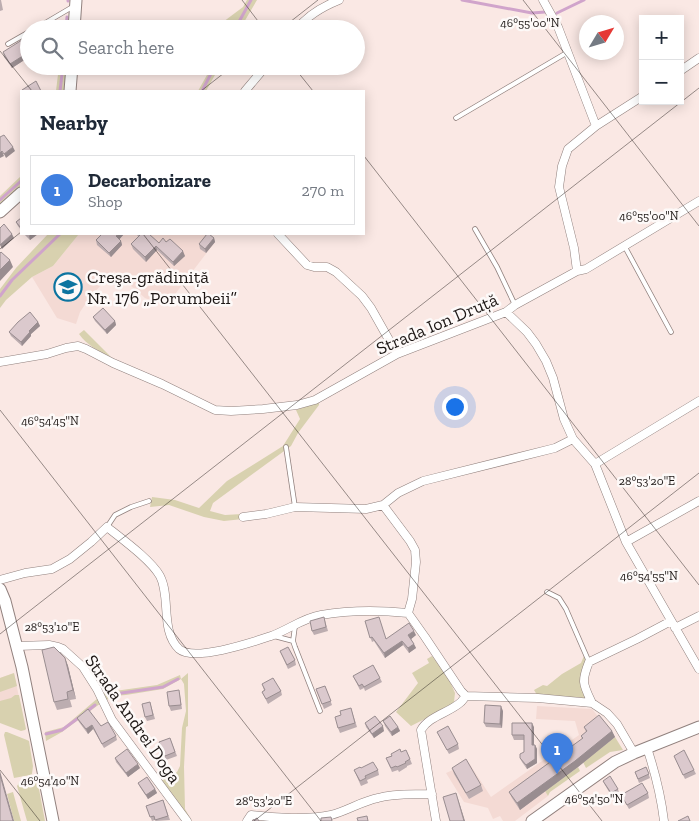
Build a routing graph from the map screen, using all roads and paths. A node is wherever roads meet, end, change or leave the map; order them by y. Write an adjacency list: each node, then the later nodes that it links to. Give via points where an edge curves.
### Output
1 (339, 0): 6 (street)
2 (543, 0): 9 (street)
3 (76, 2): 4 (lane); 5 (main road)
4 (48, 20)
5 (75, 20)
6 (307, 20)
7 (20, 37): 8 (lane)
8 (8, 44)
9 (568, 52): 17 (lane); 18 (street)
10 (699, 58): 11 (street)
11 (684, 68)
12 (71, 75): 14 (main road)
13 (258, 75): 15 (street)
14 (70, 90)
15 (246, 90)
16 (639, 99): 18 (street)
17 (456, 118)
18 (596, 126): 25 (street, via 568,149 559,187)
19 (20, 194): 21 (main road)
20 (699, 201): 24 (street, Strada Ion Druță)
21 (0, 212)
22 (475, 229): 26 (lane)
23 (279, 235): 29 (street, via 307,265 327,267 336,272 362,296)
24 (624, 246): 25 (street, Strada Ion Druță); 28 (lane)
25 (577, 271): 26 (street, Strada Ion Druță)
26 (515, 305): 27 (street, Strada Ion Druță)
27 (506, 312): 29 (street, Strada Ion Druță); 32 (street, via 536,344 546,361)
28 (671, 332)
29 (397, 354): 30 (street, Strada Ion Druță, via 315,400 297,405 231,411 215,410 78,346)
30 (0, 362)
31 (699, 401): 34 (street)
32 (573, 440): 34 (street); 37 (street, via 555,448 423,481 398,493)
33 (286, 447): 38 (lane)
34 (595, 464): 41 (street)
35 (149, 501): 40 (lane, via 115,515)
36 (699, 501): 41 (street)
37 (383, 505): 38 (street, via 366,509); 45 (street, via 415,550 412,600)
38 (295, 507): 39 (street)
39 (243, 517)
40 (107, 526): 42 (street, via 70,559 52,569); 49 (street, via 160,577 169,630 180,650 197,654 216,652)
41 (626, 542): 47 (street)
42 (0, 580)
43 (0, 589): 51 (main road)
44 (547, 592): 52 (lane, via 559,598 566,609)
45 (408, 613): 48 (street, via 365,610 319,615); 54 (street)
46 (699, 616): 47 (street)
47 (673, 624): 52 (street); 53 (street)
48 (295, 625): 49 (street); 50 (lane)
49 (272, 636): 50 (lane)
50 (294, 641): 56 (lane)
51 (17, 646): 61 (main road); 62 (street, Strada Andrei Doga, via 58,647 82,668 112,720)
52 (590, 662): 55 (street, via 584,686)
53 (699, 669)
54 (466, 696): 55 (street); 60 (street, via 421,730)
55 (592, 702): 59 (street, via 617,724)
56 (320, 712)
57 (699, 727): 58 (main road)
58 (647, 748): 59 (main road); 66 (street)
59 (634, 753): 65 (main road, via 604,769)
60 (432, 794): 63 (street, via 378,798 331,815 301,818 251,815); 64 (street)
61 (53, 821)
62 (186, 821)
63 (247, 821)
64 (436, 821)
65 (532, 821)
66 (664, 821)

